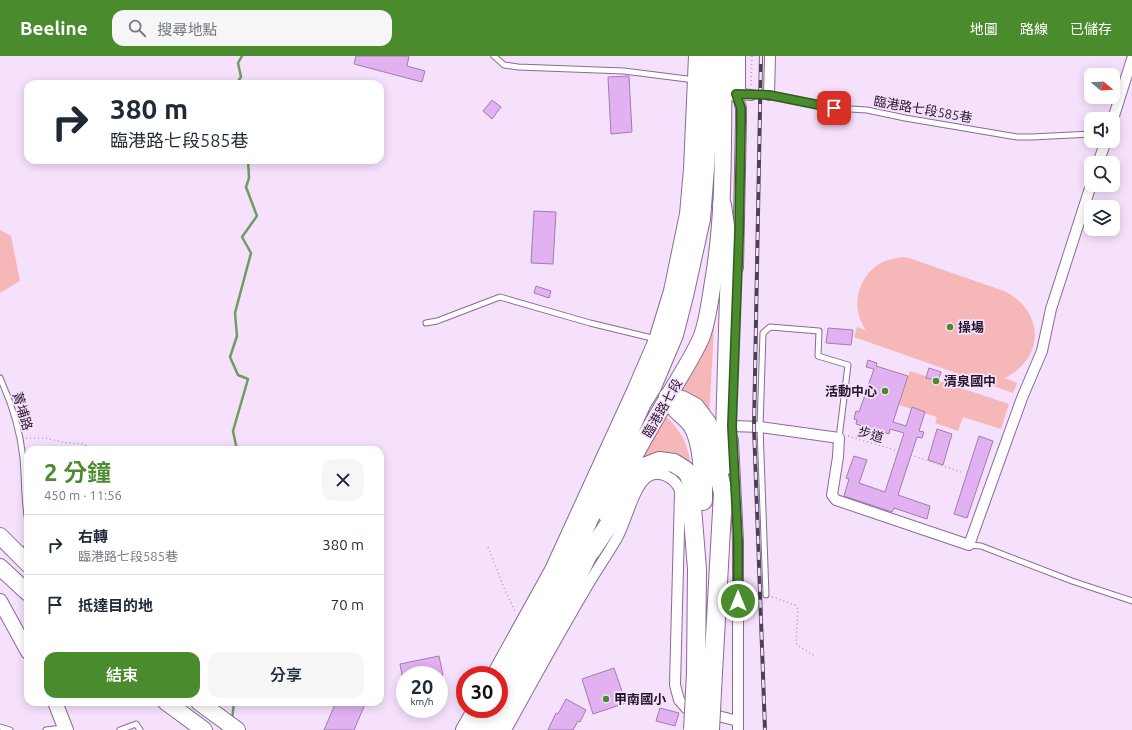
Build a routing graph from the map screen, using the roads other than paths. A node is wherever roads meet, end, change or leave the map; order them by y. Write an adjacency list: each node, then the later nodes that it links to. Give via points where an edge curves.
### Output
1 (494, 56): 8 (lane, 臨港路七段585巷, via 504,65 624,71)
2 (697, 56): 8 (main road, 臨港路七段)
3 (710, 56): 8 (main road, 臨港路七段)
4 (724, 56): 8 (main road, 臨港路七段)
5 (737, 56): 8 (main road, 臨港路七段)
6 (770, 56): 9 (street)
7 (1132, 59): 10 (street)
8 (724, 89): 9 (lane, 臨港路七段585巷); 13 (main road, 臨港路七段); 15 (main road, 臨港路七段, via 692,169 688,214 672,291); 17 (main road, 臨港路七段, via 706,168 702,219); 18 (street, via 741,108)
9 (769, 95): 11 (lane, 臨港路七段585巷, via 1017,137)
10 (1115, 112)
11 (1084, 134)
12 (1089, 192): 24 (street, via 1051,309 1042,351 1022,398)
13 (722, 205): 17 (main road, 臨港路七段, via 716,267 702,335 693,355); 22 (highway, via 730,262)
14 (426, 323): 15 (lane, via 500,297)
15 (657, 340): 29 (main road, 臨港路七段)
16 (0, 378): 21 (lane, 菁埔路, via 18,425)
17 (660, 392): 22 (highway, via 696,407 707,424); 25 (main road, 臨港路七段); 28 (highway, via 693,426 701,454 702,510); 29 (main road, 臨港路七段, via 643,402)
18 (732, 426): 19 (street); 43 (street, via 738,541)
19 (760, 427): 20 (street); 20 (lane, via 763,333 770,327 819,330 818,356 848,365); 31 (lane)
20 (840, 438): 24 (street, via 832,495 836,500)
21 (24, 484)
22 (723, 493): 37 (highway)
23 (0, 536): 26 (main road)
24 (969, 545): 33 (lane, via 982,546)
25 (591, 551): 28 (highway, via 614,517 637,472 659,461 674,463 685,470 694,491 692,507); 54 (main road, 臨港路七段, via 573,588)
26 (24, 561)
27 (0, 567): 30 (main road)
28 (697, 569): 37 (highway)
29 (559, 572): 35 (main road, 臨港路七段, via 524,622); 36 (main road, 臨港路七段)
30 (24, 590)
31 (766, 595)
32 (0, 601): 34 (street)
33 (1132, 602)
34 (24, 645)
35 (500, 666)
36 (508, 673)
37 (705, 673): 56 (highway, bridge); 57 (highway, bridge)
38 (57, 706): 45 (street)
39 (171, 706): 50 (main road)
40 (204, 706): 51 (main road)
41 (471, 718): 52 (main road)
42 (484, 718): 53 (main road)
43 (738, 726): 55 (street, via 686,708 679,700 675,685 680,491 675,482 659,474 648,476 640,484 618,537 582,594)
44 (0, 727): 46 (lane)
45 (66, 729): 47 (lane)
46 (10, 730)
47 (46, 730)
48 (120, 730): 49 (lane, via 136,724)
49 (140, 730)
50 (204, 730)
51 (237, 730)
52 (464, 730)
53 (477, 730)
54 (492, 730)
55 (506, 730)
56 (693, 730)
57 (710, 730)

